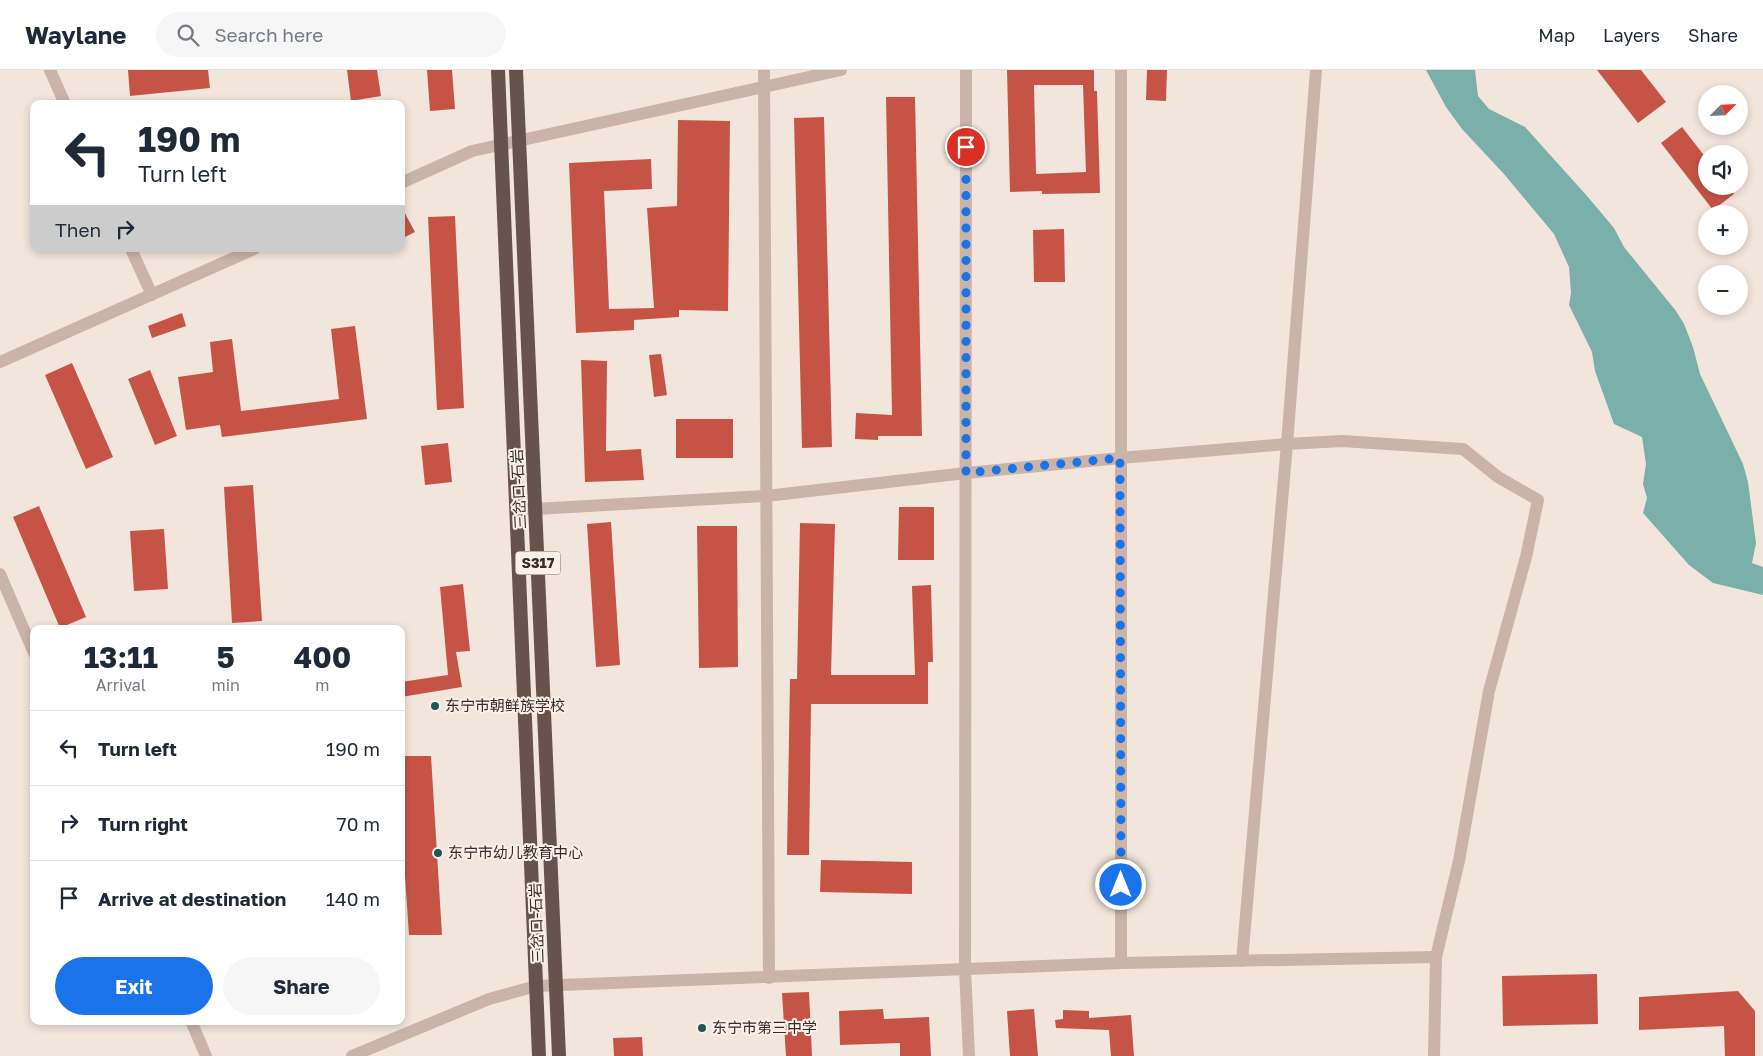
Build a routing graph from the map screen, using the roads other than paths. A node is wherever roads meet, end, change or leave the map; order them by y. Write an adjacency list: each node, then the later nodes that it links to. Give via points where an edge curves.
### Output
1 (50, 70): 10 (street)
2 (498, 70): 12 (highway, 三岔口-石岩 / S317)
3 (516, 70): 11 (highway, 三岔口-石岩 / S317)
4 (764, 70): 9 (street)
5 (840, 70): 9 (street)
6 (966, 70): 20 (street)
7 (1121, 70): 19 (street)
8 (1316, 70): 18 (street)
9 (764, 88): 11 (street); 21 (street)
10 (63, 100)
11 (519, 141): 12 (street); 22 (highway, 三岔口-石岩 / S317)
12 (501, 144): 13 (street, via 472,151); 23 (highway, 三岔口-石岩 / S317)
13 (405, 181)
14 (132, 252): 16 (street)
15 (247, 252): 16 (street)
16 (152, 294): 17 (street)
17 (0, 362)
18 (1288, 444): 19 (street); 26 (street, via 1342,441 1463,450 1498,477 1538,500 1490,691 1459,861); 27 (street)
19 (1120, 458): 20 (street); 28 (street)
20 (966, 473): 21 (street); 29 (street)
21 (766, 496): 22 (street); 30 (street)
22 (536, 509): 23 (street); 32 (highway, 三岔口-石岩 / S317)
23 (517, 510): 31 (highway, 三岔口-石岩 / S317)
24 (0, 574): 25 (street)
25 (30, 644)
26 (1436, 957): 27 (street); 39 (street)
27 (1242, 961): 28 (street)
28 (1121, 963): 29 (street)
29 (965, 970): 30 (street); 38 (street)
30 (768, 978): 32 (street)
31 (536, 986): 32 (street); 35 (street, via 489,999); 36 (highway, 三岔口-石岩 / S317)
32 (556, 986): 37 (highway, 三岔口-石岩 / S317)
33 (193, 1025): 34 (street)
34 (206, 1056)
35 (352, 1056)
36 (539, 1056)
37 (559, 1056)
38 (968, 1056)
39 (1434, 1056)

